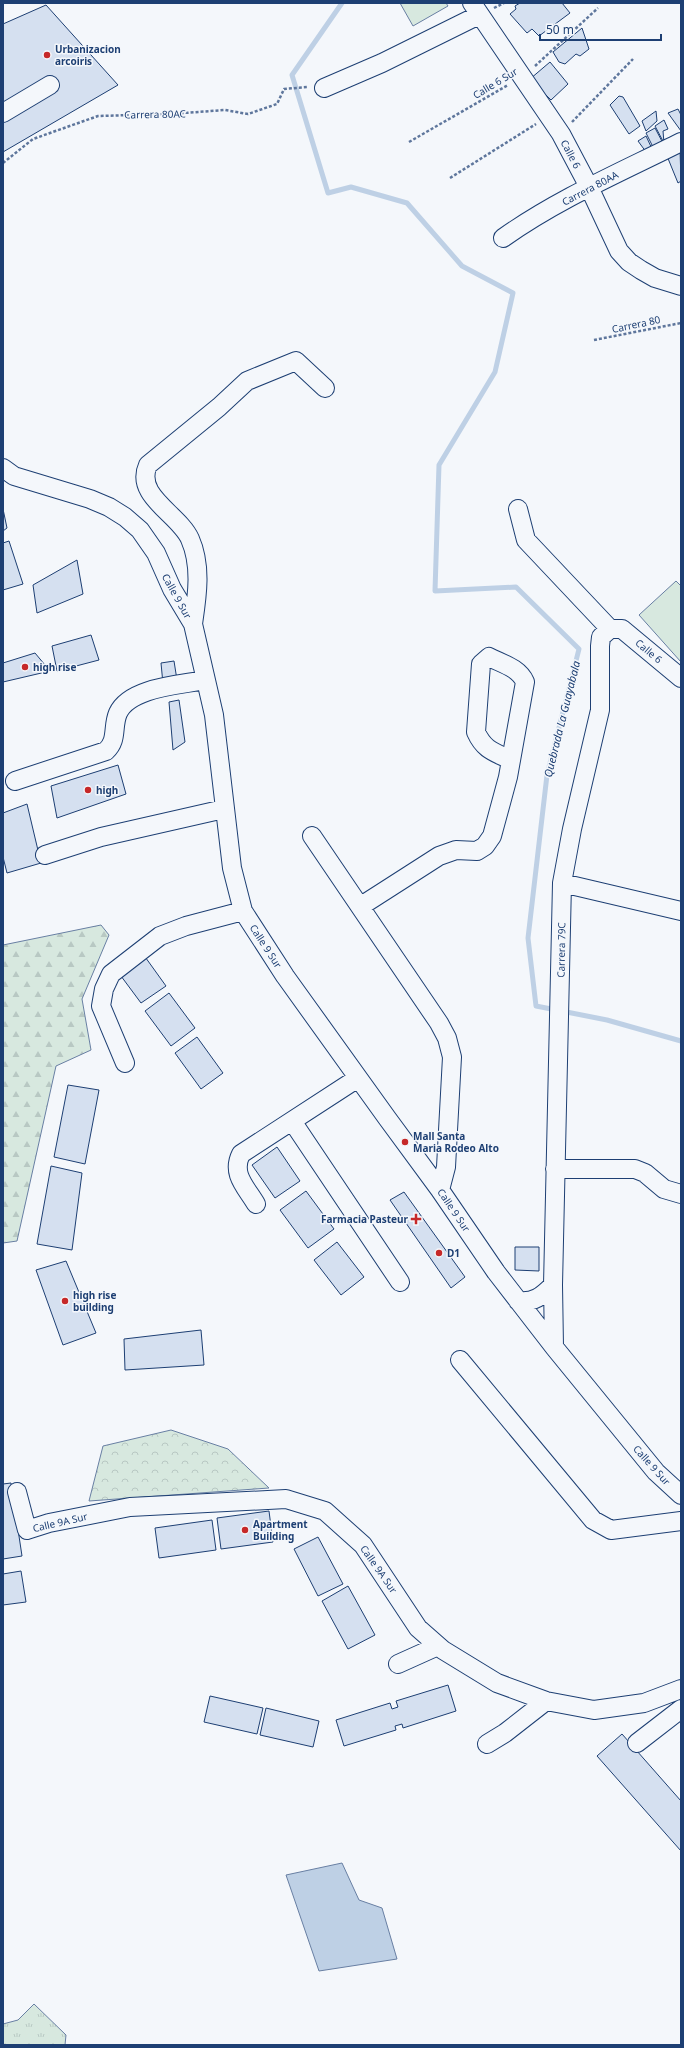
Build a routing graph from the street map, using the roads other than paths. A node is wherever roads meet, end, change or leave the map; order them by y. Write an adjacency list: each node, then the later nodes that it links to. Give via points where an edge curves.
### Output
1 (476, 9): 3 (street, via 382,63); 6 (street, Calle 6, via 561,134)
2 (50, 85): 4 (street)
3 (315, 88)
4 (3, 113)
5 (681, 142): 6 (street, Carrera 80AA)
6 (589, 187): 7 (street, Carrera 80AA); 8 (street, Calle 6, via 609,233 629,262 655,278)
7 (502, 238)
8 (681, 286)
9 (325, 388): 12 (street, via 296,361 246,381 219,407 148,465 144,473 146,486 152,496 183,526 191,540 198,584)
10 (3, 468): 12 (street, Calle 9 Sur, via 14,476 90,499 125,517 140,530 156,553)
11 (518, 509): 13 (street, Calle 6, via 526,540)
12 (193, 624): 15 (street, Calle 9 Sur)
13 (613, 629): 14 (street, Calle 6, via 622,629); 21 (street, Carrera 79C, via 604,633 600,642 600,710)
14 (681, 678)
15 (206, 680): 17 (street, via 149,690 128,700 118,714 112,745 106,751); 18 (street, Calle 9 Sur, via 214,715)
16 (511, 760): 16 (street, via 487,748 476,732 481,664 489,658 516,670 525,682); 22 (street, via 492,836 485,846 477,851 456,850 439,856)
17 (15, 781)
18 (224, 809): 20 (street, via 101,837); 23 (street, Calle 9 Sur, via 232,868)
19 (312, 836): 22 (street)
20 (45, 855)
21 (562, 883): 24 (street); 28 (street, Carrera 79C)
22 (362, 906): 29 (street, via 440,1023 447,1038 452,1057 446,1167)
23 (243, 911): 25 (street, via 186,926 160,936 111,974 104,989 101,1006); 26 (street, Calle 9 Sur, via 281,970)
24 (681, 911)
25 (125, 1063)
26 (358, 1078): 27 (street); 29 (street, Calle 9 Sur)
27 (292, 1121): 31 (street, via 241,1154 237,1162 236,1171); 32 (street)
28 (555, 1169): 30 (street, via 635,1169 664,1189); 33 (street, Carrera 79C)
29 (440, 1190): 34 (street, Calle 9 Sur)
30 (681, 1194)
31 (256, 1204)
32 (400, 1282)
33 (553, 1285): 34 (street, via 534,1300); 35 (street, Carrera 79C)
34 (518, 1301): 35 (street, Calle 9 Sur)
35 (554, 1348): 38 (street, Calle 9 Sur, via 656,1472)
36 (460, 1360): 39 (street, via 593,1520 611,1530)
37 (16, 1492): 40 (street, Calle 9A Sur, via 27,1530 49,1523 130,1507 286,1499 325,1511 363,1545 418,1628)
38 (681, 1495)
39 (681, 1521)
40 (438, 1646): 41 (street); 43 (street, Calle 9A Sur, via 497,1683)
41 (398, 1664)
42 (681, 1689): 43 (street, Calle 9A Sur, via 644,1702 594,1710)
43 (546, 1701): 46 (street)
44 (681, 1709): 45 (street)
45 (637, 1743)
46 (487, 1744)

